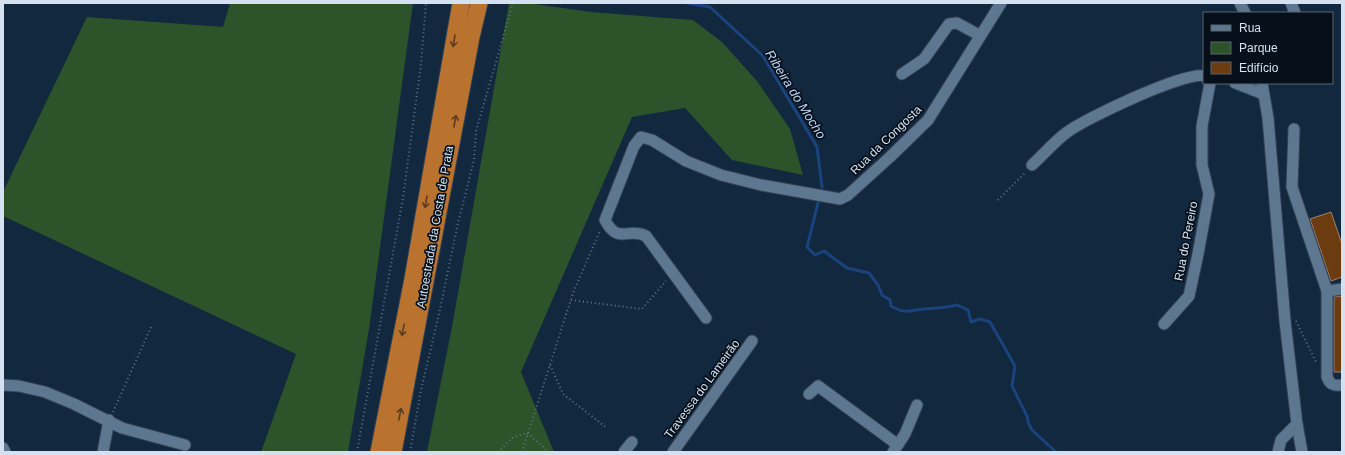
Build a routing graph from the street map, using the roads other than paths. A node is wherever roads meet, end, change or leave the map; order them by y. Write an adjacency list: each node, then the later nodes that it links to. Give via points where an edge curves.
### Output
1 (461, 3): 31 (highway, Autoestrada da Costa de Prata, one-way to 31, via 413,279)
2 (479, 3): 32 (highway, Autoestrada da Costa de Prata, one-way to 2, via 470,37)
3 (1000, 3): 6 (street, Rua da Congosta)
4 (1240, 3): 5 (street)
5 (1244, 12)
6 (979, 35): 7 (street, via 956,24 949,24 924,59); 16 (street, Rua da Congosta, via 928,120 848,195 840,198 761,185 720,175 686,160 652,140 641,137 634,146 605,220 610,230 618,235 640,233 646,236)
7 (902, 74)
8 (1203, 76): 13 (street, via 1189,76 1119,104 1065,133)
9 (1210, 84): 17 (street, Rua do Pereiro, via 1202,126 1202,165 1209,194 1198,254 1189,296)
10 (1240, 84): 11 (street)
11 (1262, 88): 24 (street, via 1268,118 1285,321)
12 (1294, 129): 15 (street, via 1292,187)
13 (1032, 165)
14 (1342, 289): 15 (street)
15 (1327, 291): 20 (street, via 1327,377 1330,383)
16 (706, 318)
17 (1164, 324)
18 (752, 341): 34 (street, Travessa do Lameirão)
19 (3, 385): 23 (street, via 46,392)
20 (1342, 385)
21 (809, 394): 28 (street, via 818,386)
22 (916, 405): 28 (street, via 905,434)
23 (109, 420): 26 (street, via 122,428); 30 (street)
24 (1297, 424): 35 (street, via 1281,440); 36 (street)
25 (632, 442): 33 (street)
26 (185, 445)
27 (3, 448): 29 (street)
28 (896, 448)
29 (5, 452)
30 (103, 452)
31 (379, 452)
32 (393, 452)
33 (624, 452)
34 (673, 452)
35 (1278, 452)
36 (1302, 452)

